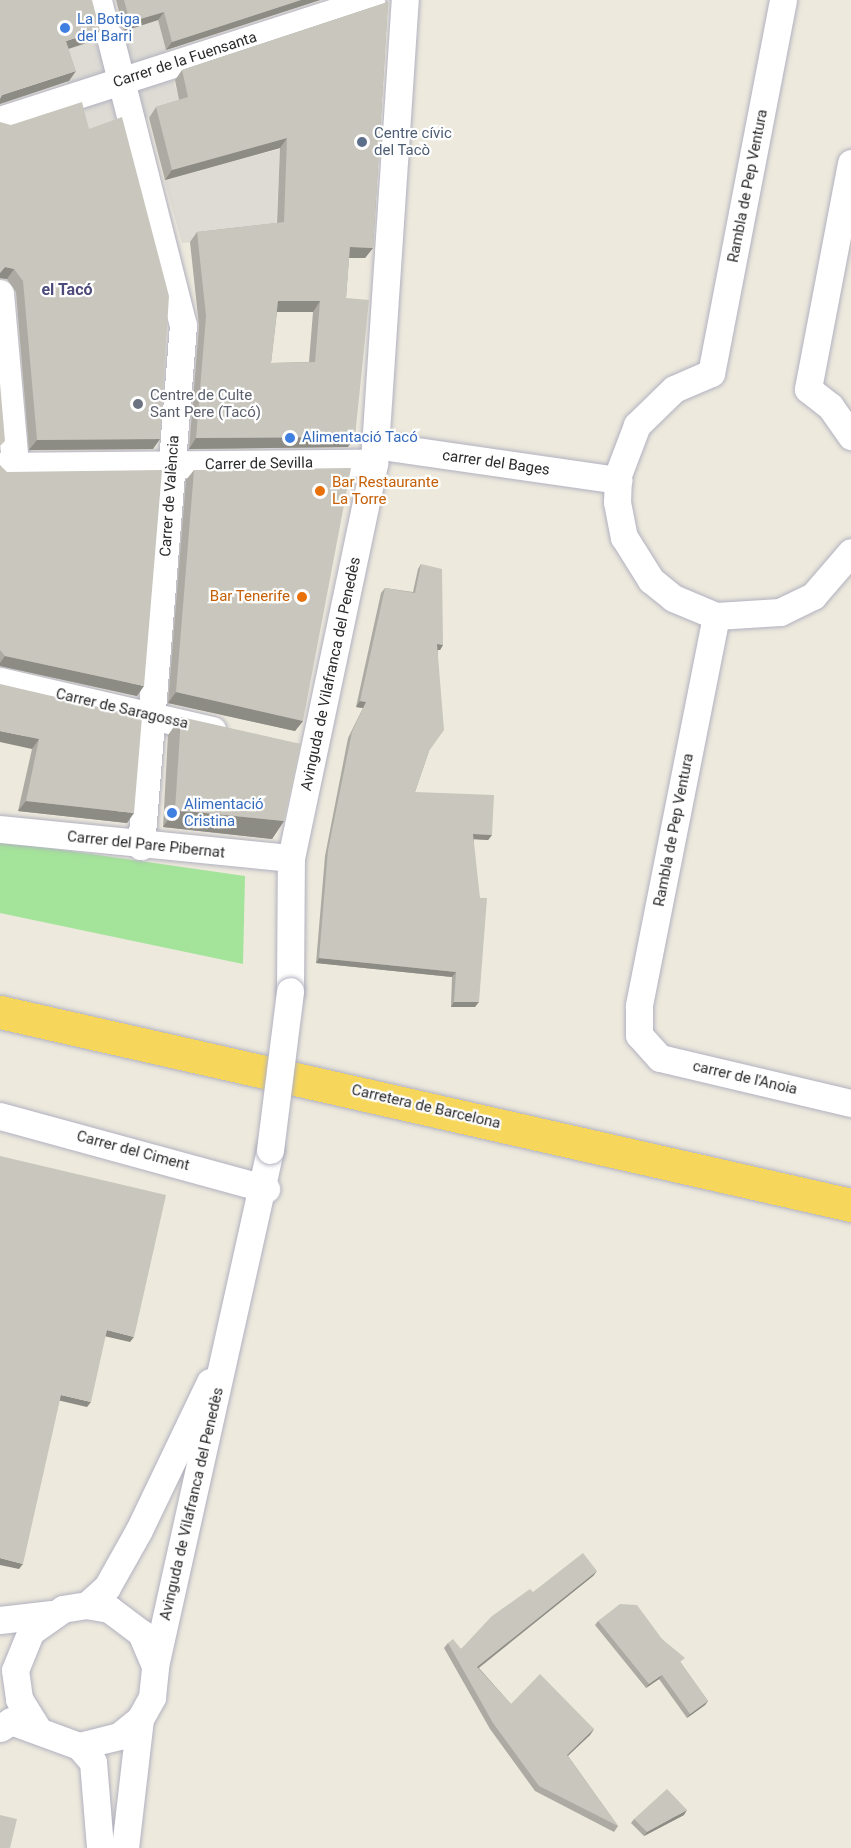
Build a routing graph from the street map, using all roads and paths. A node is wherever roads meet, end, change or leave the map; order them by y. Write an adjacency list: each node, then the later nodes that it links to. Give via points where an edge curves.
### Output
1 (101, 0): 5 (street)
2 (371, 0): 6 (street, Carrer de la Fuensanta)
3 (405, 0): 11 (street, Avinguda de Vilafranca del Penedès)
4 (783, 0): 14 (street, Rambla de Pep Ventura, via 711,373 656,403 626,447)
5 (110, 37): 6 (street, Carrer de València)
6 (123, 80): 7 (street, Carrer de la Fuensanta); 12 (street, Carrer de València, via 183,325)
7 (0, 120)
8 (851, 163): 10 (street, via 808,389 830,406)
9 (0, 293): 13 (street)
10 (851, 436)
11 (374, 454): 12 (street, Carrer de Sevilla); 14 (street, carrer del Bages); 21 (street, Avinguda de Vilafranca del Penedès)
12 (172, 465): 13 (street, Carrer de Sevilla); 18 (street, Carrer de València)
13 (7, 466)
14 (618, 480): 16 (street, via 620,524 637,562 667,594)
15 (851, 552): 16 (street, via 813,596 780,612)
16 (716, 616): 26 (street, Rambla de Pep Ventura, via 639,1006)
17 (0, 681): 18 (street, Carrer de Saragossa)
18 (155, 717): 19 (street, Carrer de Saragossa); 23 (street, Carrer de València)
19 (235, 735)
20 (281, 745): 21 (street)
21 (315, 752): 24 (street, Avinguda de Vilafranca del Penedès)
22 (0, 829): 23 (street, Carrer del Pare Pibernat)
23 (141, 846): 24 (street, Carrer del Pare Pibernat)
24 (291, 858): 29 (street, Avinguda de Vilafranca del Penedès, bridge, via 290,991)
25 (0, 1012): 30 (highway, Carretera de Barcelona)
26 (644, 1044): 27 (street, carrer de l'Anoia, via 660,1058)
27 (851, 1103)
28 (0, 1116): 29 (street, Carrer del Ciment)
29 (266, 1189): 31 (street, Avinguda de Vilafranca del Penedès)
30 (851, 1205)
31 (229, 1343): 32 (street, Avinguda de Vilafranca del Penedès, via 139,1530 107,1587); 35 (street, Avinguda de Vilafranca del Penedès)
32 (87, 1605): 33 (street); 35 (street, via 125,1617 141,1633)
33 (50, 1614): 34 (street); 38 (street, via 31,1630 15,1670 19,1699)
34 (0, 1620)
35 (155, 1666): 36 (street, via 152,1696)
36 (140, 1719): 39 (street, via 119,1736); 41 (street)
37 (0, 1728): 38 (street, via 11,1721)
38 (37, 1728): 39 (street)
39 (79, 1746): 40 (street, via 93,1762)
40 (100, 1848)
41 (125, 1848)

